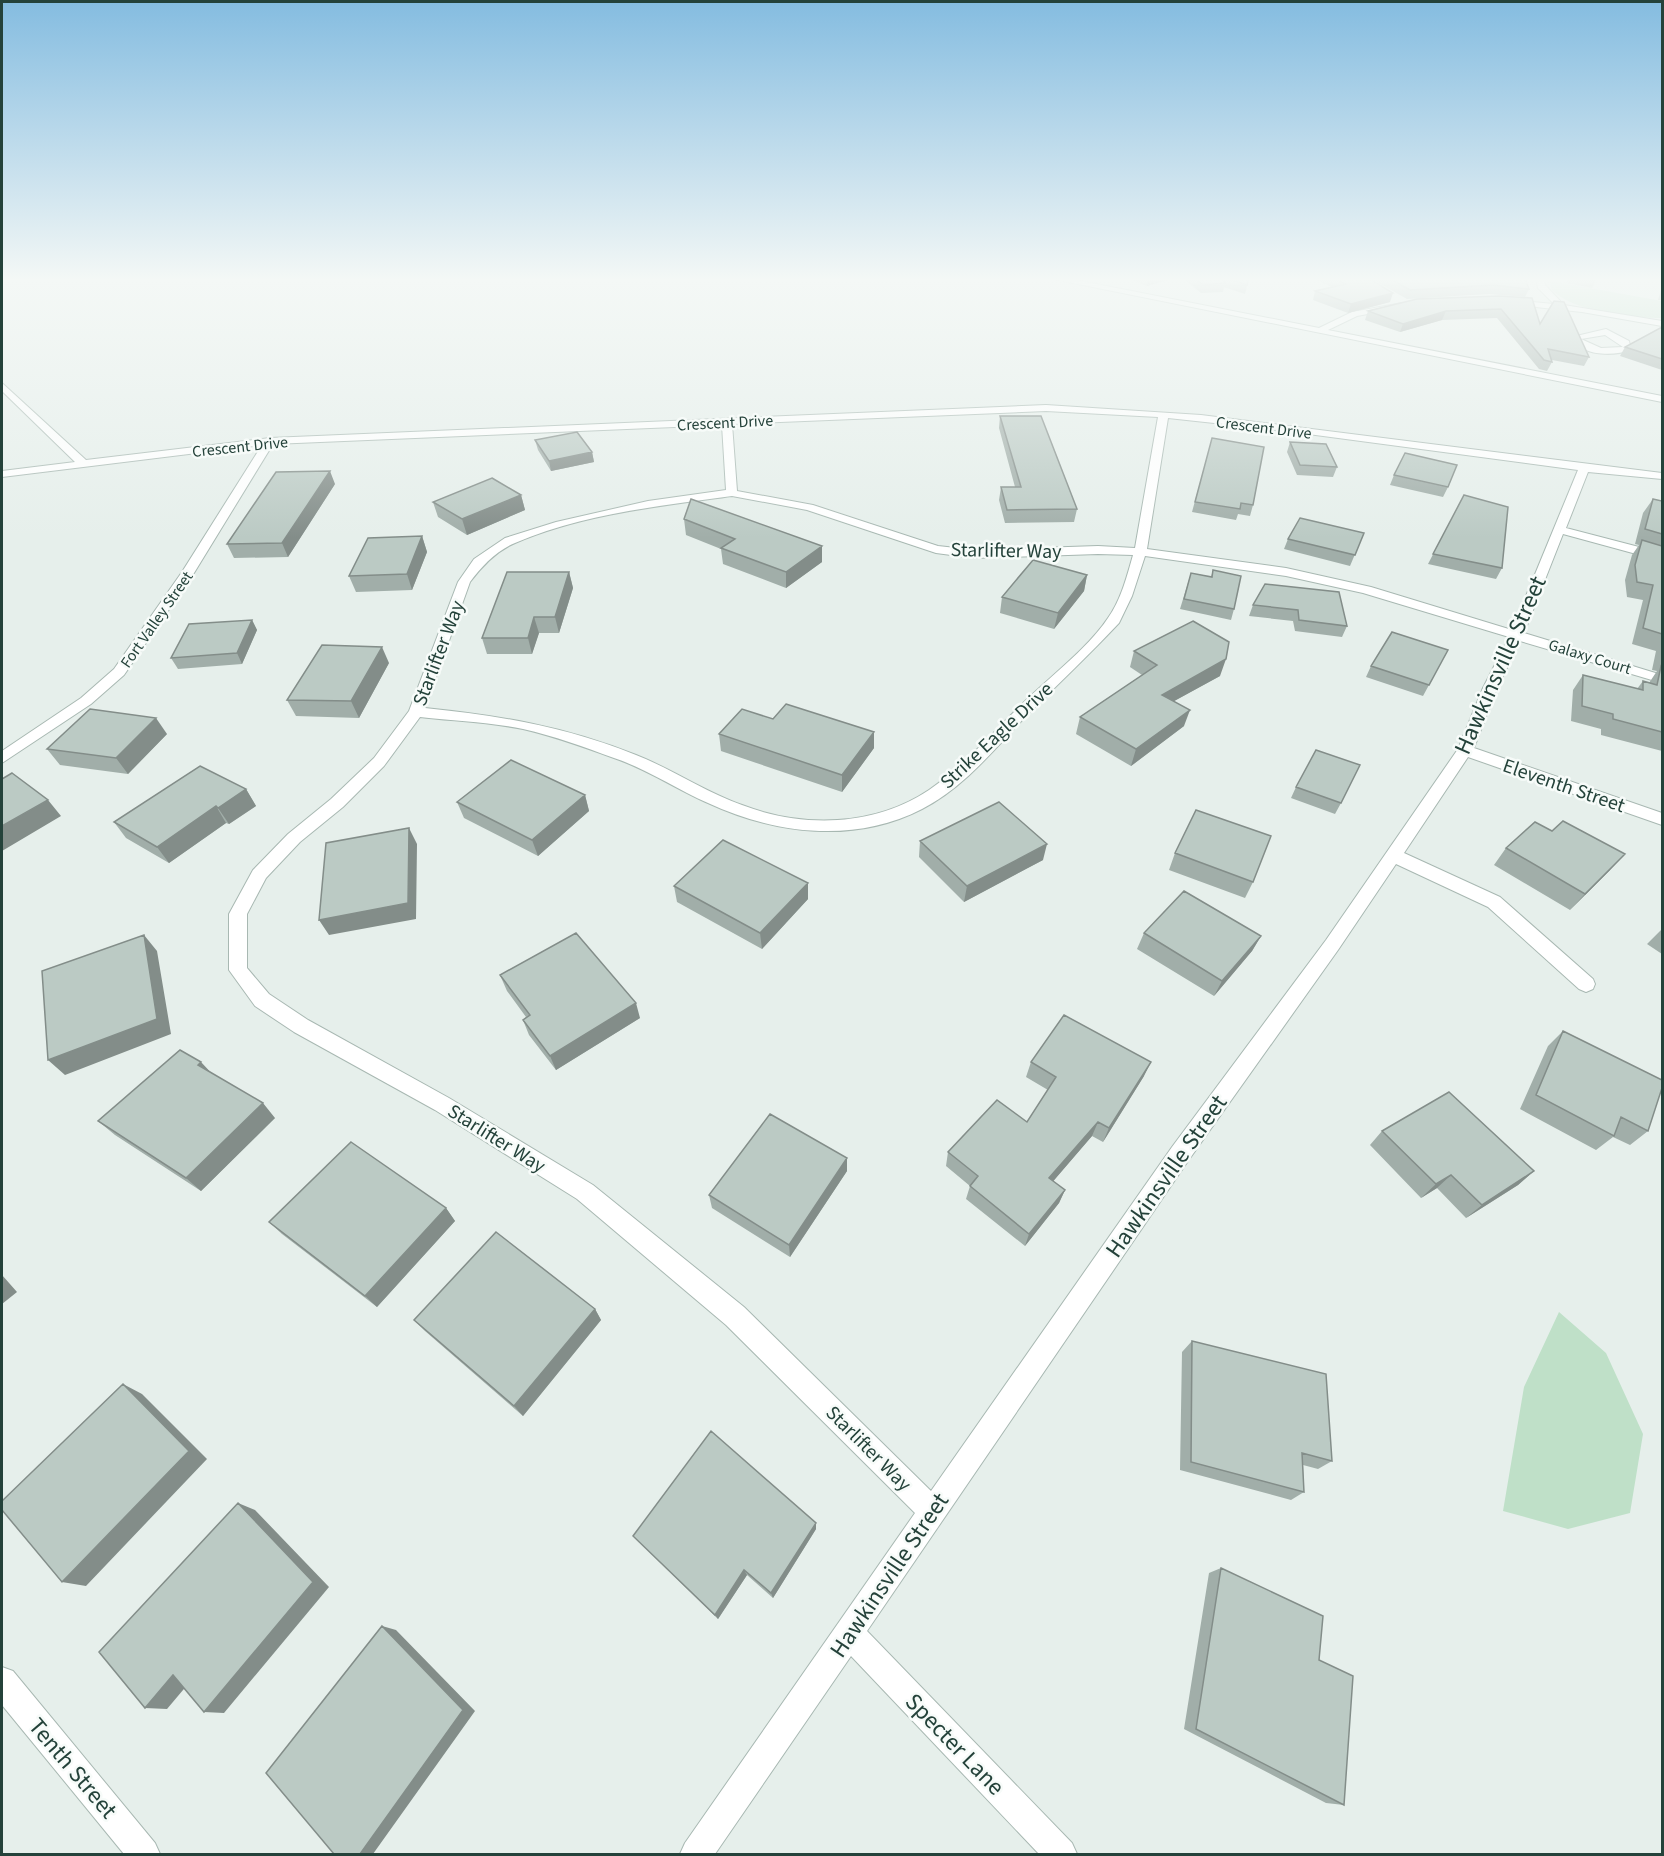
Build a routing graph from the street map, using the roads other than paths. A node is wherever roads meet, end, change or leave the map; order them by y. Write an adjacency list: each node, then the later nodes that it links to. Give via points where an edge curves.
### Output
1 (1493, 365): 3 (street)
2 (2, 386): 7 (street)
3 (1662, 399)
4 (1164, 414): 5 (street, Crescent Drive, via 1046,408); 8 (street, Crescent Drive); 13 (street, Strike Eagle Drive)
5 (727, 422): 6 (street, Crescent Drive); 11 (street)
6 (270, 441): 7 (street, Crescent Drive); 19 (street, Fort Valley Street, via 188,573 119,672 86,701)
7 (84, 464): 9 (street, Crescent Drive)
8 (1584, 469): 10 (street, Crescent Drive); 12 (street, Hawkinsville Street)
9 (2, 474)
10 (1662, 476)
11 (732, 492): 13 (street, Starlifter Way, via 809,507 936,549 974,554); 17 (street, Starlifter Way, via 648,504 560,524 509,541 478,562 464,582)
12 (1560, 530): 14 (street); 15 (street, Hawkinsville Street)
13 (1141, 552): 15 (street, Starlifter Way, via 1275,570 1355,587); 17 (street, Strike Eagle Drive, via 1114,620 982,752 945,787 900,813 867,822 827,828 784,824 713,800 680,780 618,753 556,734 489,719)
14 (1662, 556)
15 (1517, 634): 16 (street, Galaxy Court); 18 (street, Hawkinsville Street)
16 (1662, 679)
17 (416, 712): 23 (street, Starlifter Way, via 379,762 259,874 238,914 238,970 262,1000 301,1026 442,1104 585,1192 735,1317)
18 (1465, 750): 20 (street, Eleventh Street); 21 (street, Hawkinsville Street)
19 (2, 758)
20 (1662, 819)
21 (1393, 855): 22 (street, via 1494,902); 23 (street, Hawkinsville Street)
22 (1586, 984)
23 (932, 1511): 24 (street, Hawkinsville Street)
24 (850, 1634): 27 (street, Hawkinsville Street); 28 (street, Specter Lane)
25 (2, 1682): 26 (street, Tenth Street)
26 (144, 1854)
27 (696, 1854)
28 (1061, 1854)

